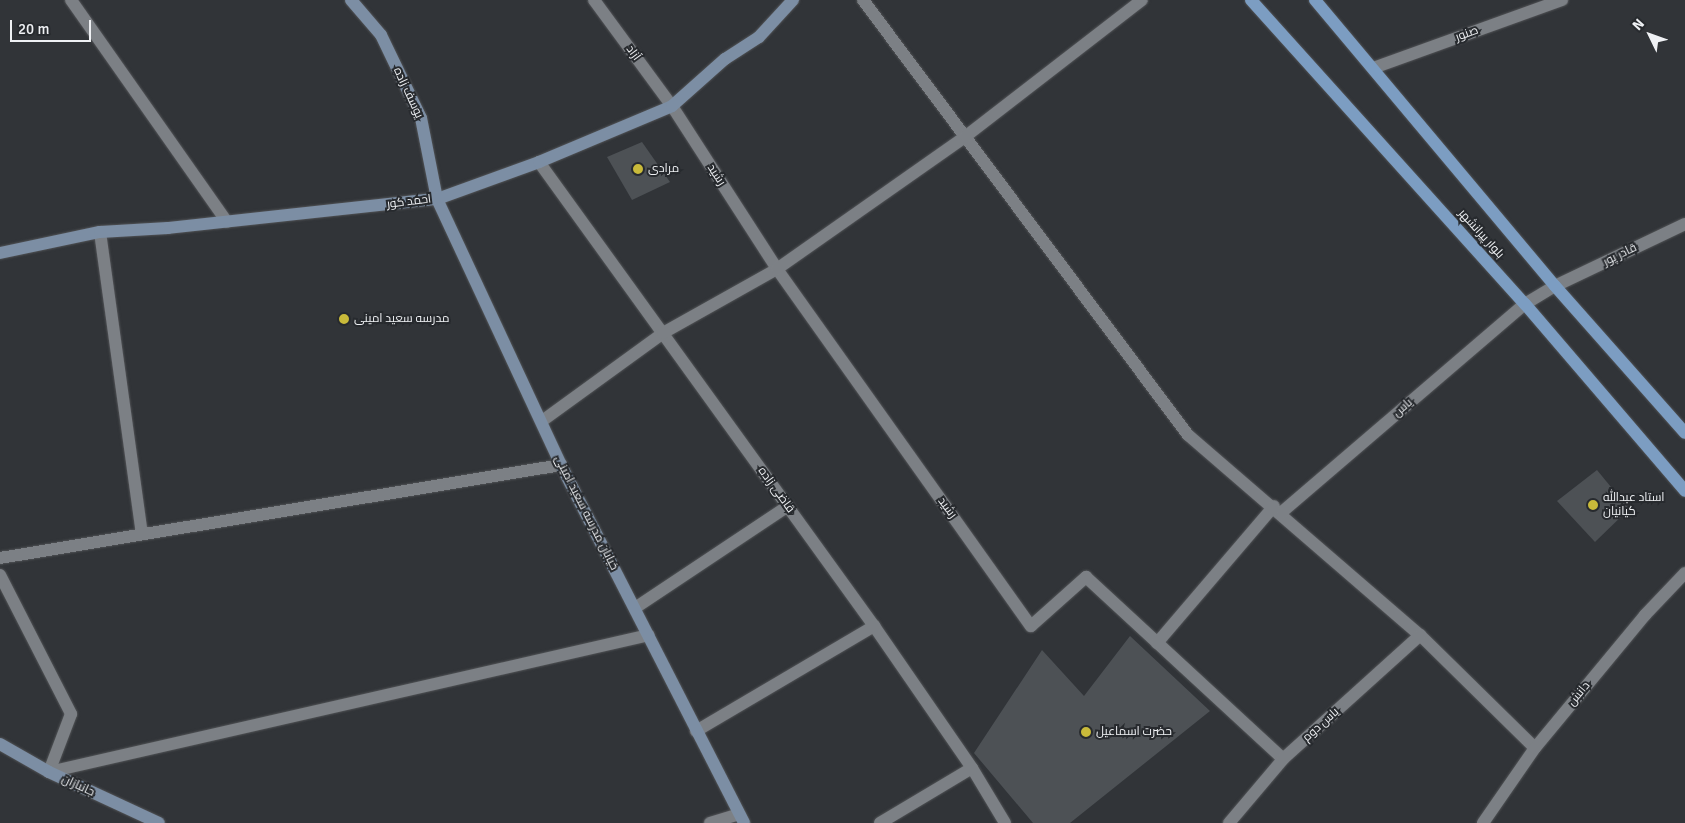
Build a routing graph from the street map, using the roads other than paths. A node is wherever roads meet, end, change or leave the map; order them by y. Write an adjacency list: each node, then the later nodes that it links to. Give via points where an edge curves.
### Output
1 (71, 0): 15 (street)
2 (351, 0): 14 (street, یوسف زاده, via 380,34 421,118)
3 (594, 0): 11 (street, آزاد)
4 (793, 0): 11 (street, احمد کور, via 759,37 725,58)
5 (863, 0): 12 (street)
6 (1142, 0): 12 (street)
7 (1251, 0): 21 (main road, بلوار پیرانشهر)
8 (1315, 0): 10 (main road, بلوار پیرانشهر)
9 (1562, 0): 10 (street, صنور)
10 (1373, 68): 20 (main road, بلوار پیرانشهر)
11 (672, 106): 13 (street, احمد کور); 19 (street, رشید)
12 (966, 136): 19 (street); 28 (street, via 1188,434)
13 (539, 162): 14 (street, احمد کور); 22 (street, قاضی زاده)
14 (436, 199): 15 (street, احمد کور); 23 (street, خیابان مدرسه سعید امینی)
15 (227, 222): 17 (street, احمد کور)
16 (1685, 224): 20 (street, قادر پور)
17 (100, 232): 18 (street, احمد کور); 29 (street)
18 (0, 252)
19 (777, 269): 22 (street); 37 (street, رشید, via 1031,626 1086,577)
20 (1555, 286): 21 (street, قادر پور); 24 (main road, بلوار پیرانشهر)
21 (1525, 304): 26 (main road, بلوار پیرانشهر); 28 (street, یاس)
22 (663, 333): 23 (street); 27 (street, قاضی زاده)
23 (542, 421): 25 (street, خیابان مدرسه سعید امینی)
24 (1685, 433)
25 (561, 465): 29 (street); 33 (street, خیابان مدرسه سعید امینی)
26 (1685, 492)
27 (788, 506): 33 (street); 34 (street, قاضی زاده)
28 (1278, 509): 36 (street); 37 (street, یاس)
29 (142, 534): 30 (street)
30 (0, 558)
31 (1685, 573): 40 (street, دانش)
32 (0, 575): 43 (street, via 71,714)
33 (636, 608): 35 (street, خیابان مدرسه سعید امینی)
34 (874, 626): 38 (street); 42 (street, قاضی زاده)
35 (649, 635): 38 (street, خیابان مدرسه سعید امینی); 43 (street)
36 (1420, 635): 40 (street); 41 (street, یاس دوم)
37 (1157, 643): 41 (street, رشید)
38 (696, 731): 44 (street, خیابان مدرسه سعید امینی)
39 (0, 744): 43 (street, جانبازان)
40 (1535, 748): 50 (street, دانش)
41 (1283, 759): 49 (street, یاس دوم)
42 (972, 768): 47 (street); 48 (street, قاضی زاده)
43 (49, 772): 45 (street, جانبازان)
44 (742, 818): 46 (street)
45 (159, 823)
46 (710, 823)
47 (880, 823)
48 (1005, 823)
49 (1229, 823)
50 (1483, 823)

